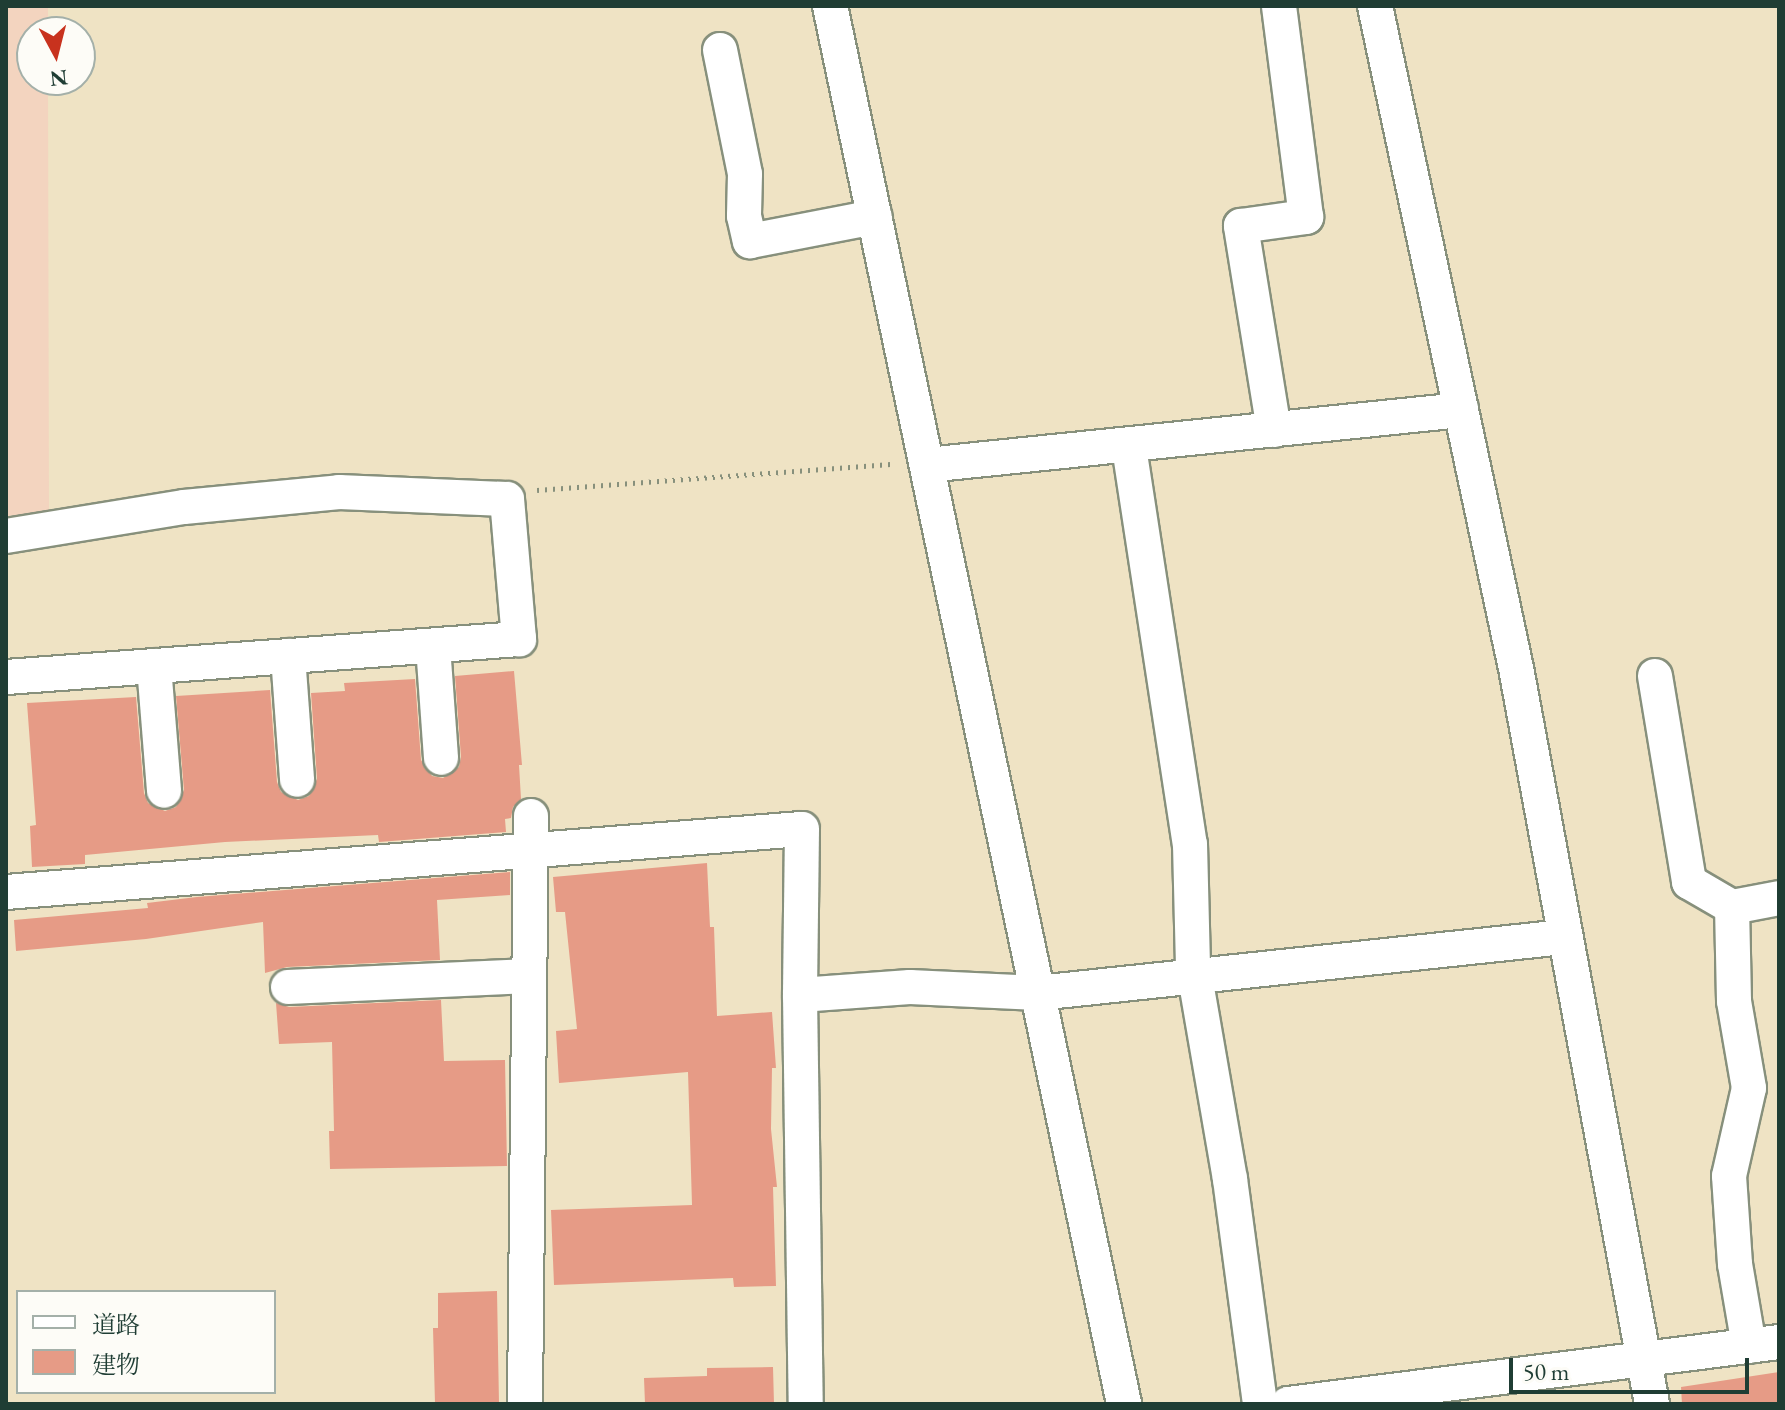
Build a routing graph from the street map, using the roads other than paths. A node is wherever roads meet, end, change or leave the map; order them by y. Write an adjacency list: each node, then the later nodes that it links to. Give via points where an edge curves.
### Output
1 (830, 6): 5 (street)
2 (1279, 6): 7 (street, via 1306,217 1241,226)
3 (1375, 6): 6 (street)
4 (720, 50): 5 (street, via 745,174 744,216 750,241)
5 (875, 217): 9 (street)
6 (1461, 410): 7 (street); 23 (street, via 1516,668)
7 (1274, 430): 8 (street)
8 (1129, 447): 9 (street); 24 (street, via 1190,844)
9 (927, 465): 27 (street)
10 (6, 536): 11 (street, via 184,507 339,492 507,499 519,639)
11 (433, 646): 12 (street); 16 (street)
12 (288, 656): 13 (street); 17 (street)
13 (154, 666): 15 (street); 18 (street)
14 (1655, 676): 22 (street, via 1689,882)
15 (6, 677)
16 (441, 758)
17 (297, 780)
18 (164, 791)
19 (531, 833): 20 (street); 25 (street); 28 (street, via 802,829)
20 (6, 892)
21 (1779, 898): 22 (street)
22 (1732, 907): 29 (street, via 1734,1001 1749,1088 1729,1176 1735,1264)
23 (1564, 937): 24 (street); 30 (street)
24 (1195, 975): 27 (street); 34 (street, via 1230,1179)
25 (529, 976): 26 (street); 31 (street)
26 (288, 987)
27 (1038, 993): 28 (street, via 910,987); 33 (street)
28 (800, 995): 32 (street)
29 (1764, 1344): 30 (street)
30 (1645, 1361): 35 (street); 36 (street)
31 (525, 1404)
32 (806, 1404)
33 (1124, 1404)
34 (1260, 1404)
35 (1288, 1404)
36 (1652, 1404)

